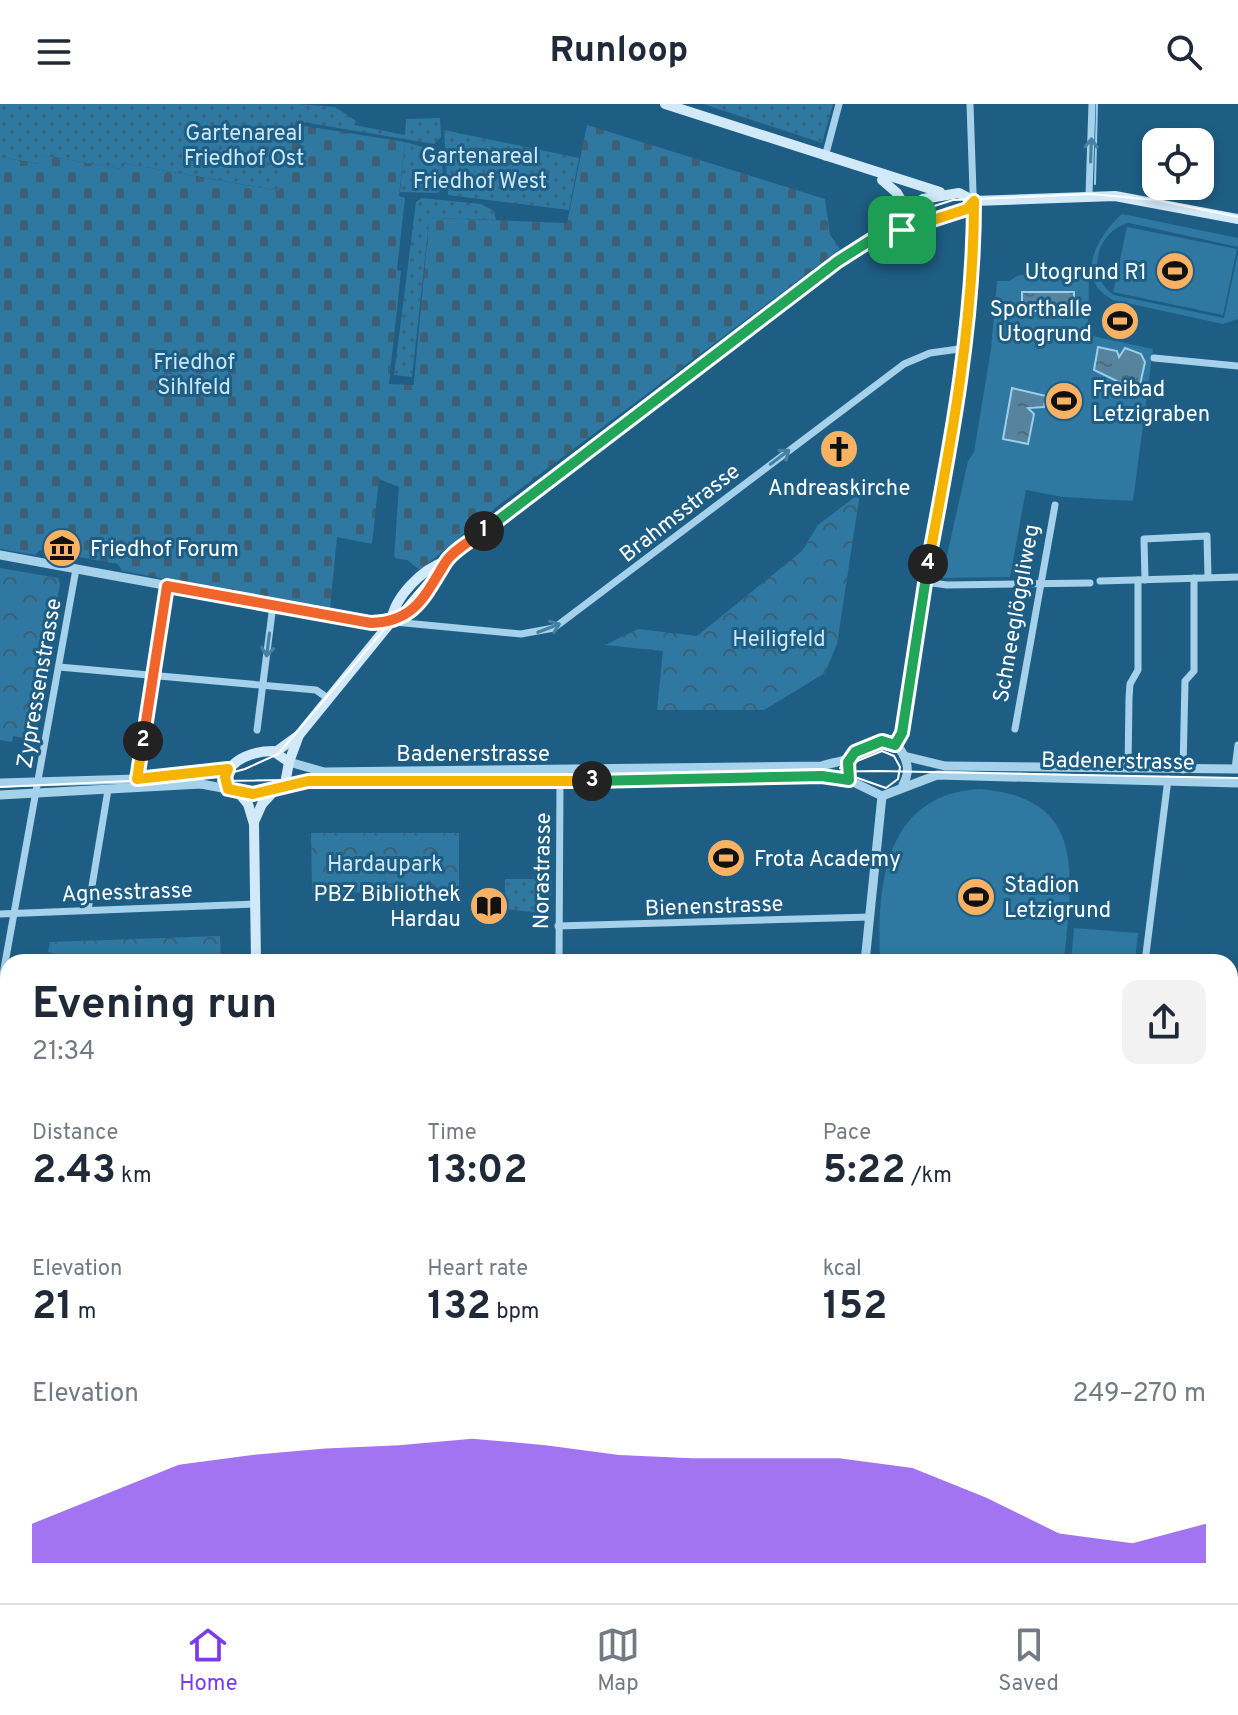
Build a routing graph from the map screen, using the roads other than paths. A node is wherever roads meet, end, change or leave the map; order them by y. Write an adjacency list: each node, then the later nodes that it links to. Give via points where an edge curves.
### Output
1 (665, 104): 5 (main road)
2 (839, 104): 5 (street)
3 (970, 104): 9 (street)
4 (1092, 104): 8 (street, one-way to 4)
5 (825, 157): 6 (main road)
6 (874, 174): 7 (main road); 10 (main road, via 894,189)
7 (946, 194): 9 (main road, via 959,193); 10 (main road)
8 (1089, 195): 9 (main road); 11 (main road, via 1140,198)
9 (974, 201): 12 (main road, via 967,209); 14 (street)
10 (907, 209): 12 (main road); 13 (main road)
11 (1238, 219)
12 (918, 222): 13 (main road)
13 (882, 233): 30 (main road, via 838,261 446,561 433,565 397,604)
14 (966, 348): 25 (street); 30 (street, Brahmsstrasse, one-way to 14, via 531,634 560,625 904,364 930,353)
15 (1154, 358): 16 (street)
16 (1238, 366)
17 (1055, 505): 27 (street, Schneeglöggliweg)
18 (0, 555): 19 (street)
19 (76, 569): 28 (street); 31 (street, Zypressenstrasse)
20 (1208, 577): 21 (street); 22 (street); 23 (street, via 1207,536 1144,539)
21 (1238, 577)
22 (1194, 578): 23 (street); 47 (street, via 1194,671 1185,681)
23 (1141, 580): 24 (street); 45 (street)
24 (1100, 581)
25 (925, 582): 27 (street); 38 (street, via 902,733)
26 (1090, 583): 27 (street)
27 (1039, 585): 35 (street, Schneeglöggliweg)
28 (167, 586): 29 (street); 32 (street)
29 (273, 605): 30 (street); 33 (street, one-way to 33)
30 (391, 622): 34 (main road)
31 (59, 667): 32 (street); 53 (street, Zypressenstrasse)
32 (153, 675): 33 (street); 48 (street)
33 (263, 686): 34 (street, via 316,690); 36 (street)
34 (329, 699): 37 (main road)
35 (1015, 729)
36 (257, 730)
37 (299, 735): 40 (main road); 43 (main road)
38 (895, 745): 41 (street); 42 (street, Badenerstrasse, via 876,742)
39 (1238, 745): 46 (street)
40 (277, 751): 43 (main road); 44 (main road, via 251,754)
41 (904, 756): 45 (street, Badenerstrasse, via 945,766); 56 (street, via 908,771)
42 (849, 759): 43 (street, Badenerstrasse, via 822,766 563,771 324,772); 50 (street)
43 (289, 762): 55 (main road)
44 (228, 769): 48 (street); 58 (main road, via 225,777)
45 (1128, 769): 47 (street, Badenerstrasse)
46 (1236, 769): 47 (street, Badenerstrasse)
47 (1183, 770)
48 (137, 779): 53 (street)
49 (1168, 779): 54 (street, Badenerstrasse); 56 (street, Badenerstrasse, via 937,775); 74 (street)
50 (849, 780): 51 (street, Badenerstrasse, via 822,776); 62 (street, Badenerstrasse)
51 (560, 781): 55 (street, Badenerstrasse); 69 (street, Norastrasse)
52 (0, 783): 53 (street)
53 (39, 783): 61 (street, Zypressenstrasse)
54 (1238, 783)
55 (285, 784): 59 (main road)
56 (903, 785): 62 (street, Badenerstrasse)
57 (108, 790): 58 (street, via 201,784); 61 (street); 65 (street)
58 (234, 791): 59 (main road); 63 (main road, via 248,804)
59 (274, 791): 63 (main road)
60 (0, 795): 61 (street)
61 (35, 795): 66 (street, Zypressenstrasse)
62 (882, 796): 68 (street)
63 (254, 824): 64 (main road)
64 (256, 904): 65 (street, Agnesstrasse); 71 (main road)
65 (88, 910): 66 (street, Agnesstrasse)
66 (15, 913): 67 (street, Agnesstrasse); 70 (street, Zypressenstrasse)
67 (0, 914)
68 (870, 917): 69 (street, Bienenstrasse); 73 (street)
69 (558, 926): 72 (street, Norastrasse)
70 (6, 954)
71 (256, 954)
72 (559, 954)
73 (866, 954)
74 (1146, 954)

